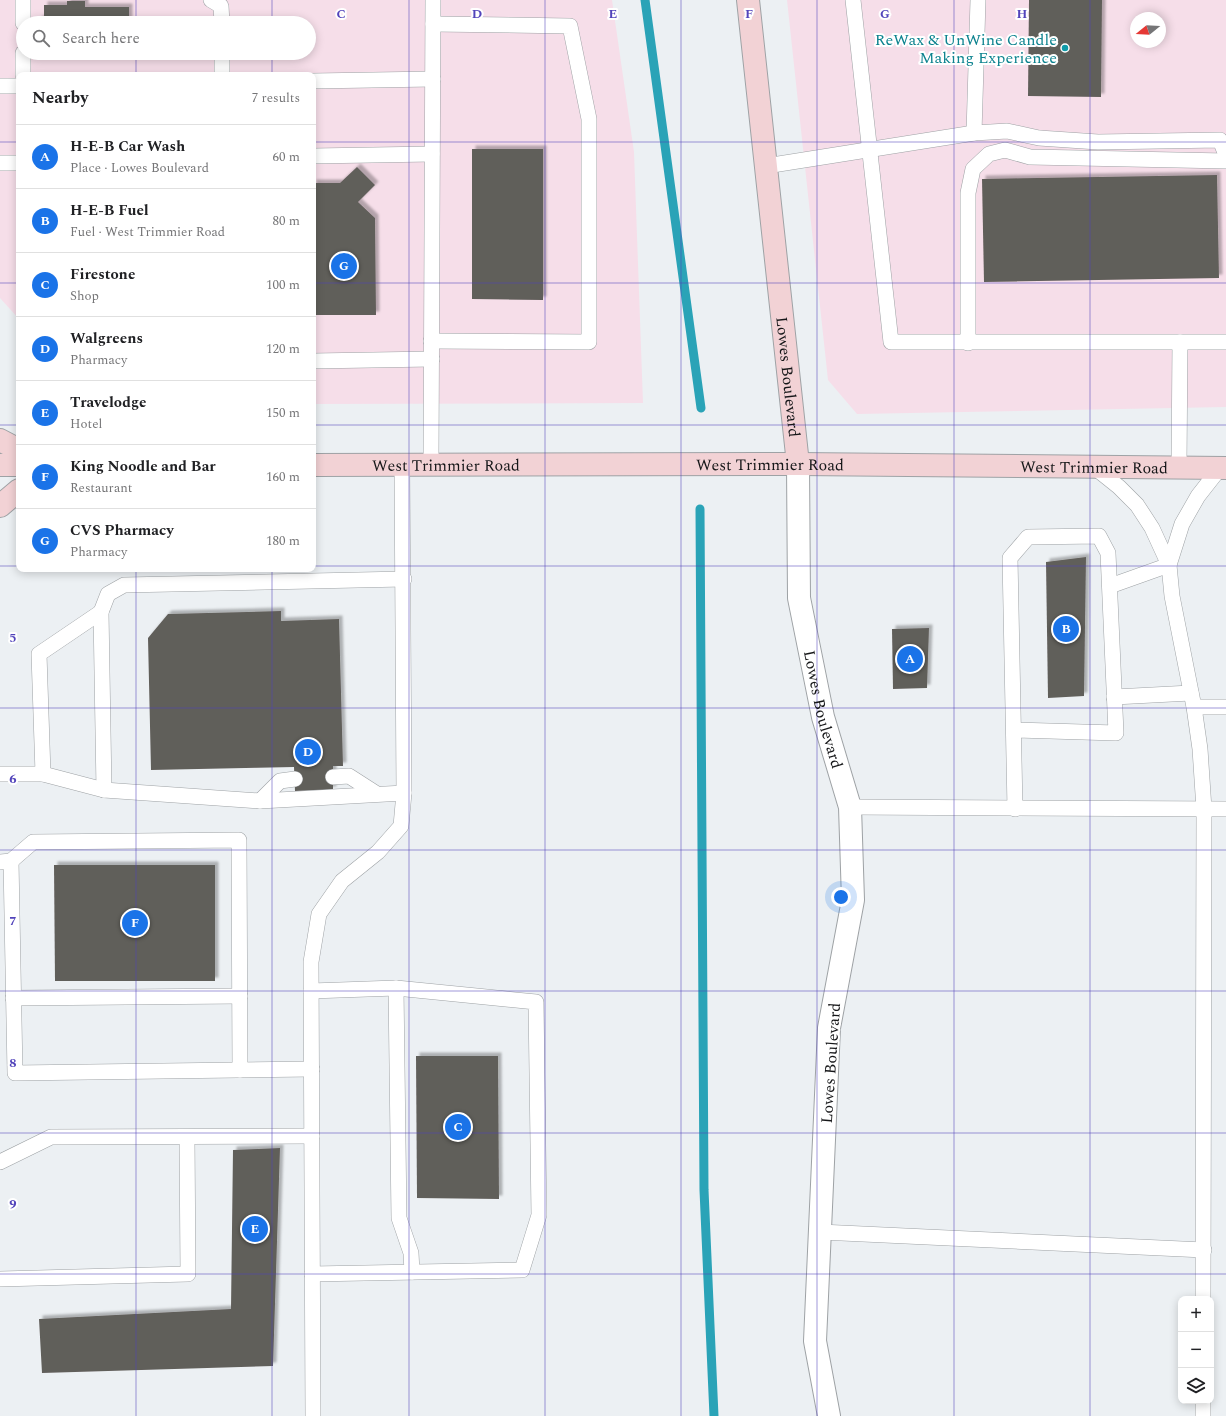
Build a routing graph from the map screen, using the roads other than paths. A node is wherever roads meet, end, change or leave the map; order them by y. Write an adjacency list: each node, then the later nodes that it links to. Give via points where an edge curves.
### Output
1 (23, 0): 7 (lane)
2 (211, 0): 8 (lane, via 221,6)
3 (433, 0): 9 (lane)
4 (748, 0): 26 (main road, Lowes Boulevard)
5 (853, 0): 19 (lane)
6 (978, 0): 18 (lane)
7 (23, 16)
8 (222, 16)
9 (433, 24): 14 (lane); 27 (lane, via 570,26 589,119 589,342)
10 (23, 60): 12 (lane)
11 (222, 60): 13 (lane)
12 (23, 72)
13 (222, 72)
14 (433, 79): 15 (lane); 20 (lane)
15 (316, 81)
16 (0, 86): 17 (lane)
17 (16, 86)
18 (974, 133): 19 (lane); 21 (lane, via 1007,131 1039,138 1098,142 1220,140)
19 (870, 150): 26 (lane); 28 (lane, via 891,342)
20 (432, 154): 22 (lane); 27 (lane)
21 (1226, 155)
22 (316, 156)
23 (1226, 161): 28 (lane, via 1030,157 1005,150 989,154 973,169 968,193)
24 (0, 163): 25 (lane)
25 (16, 163)
26 (766, 166): 35 (main road, Lowes Boulevard)
27 (432, 341): 31 (lane)
28 (968, 342): 29 (lane)
29 (1180, 342): 30 (lane); 42 (lane)
30 (1226, 342)
31 (432, 359): 32 (lane); 40 (lane)
32 (316, 361)
33 (0, 440): 34 (main road)
34 (16, 448)
35 (798, 464): 40 (main road, West Trimmier Road); 41 (main road, West Trimmier Road); 62 (street, Lowes Boulevard, via 798,598 823,717)
36 (0, 465): 37 (main road)
37 (16, 465)
38 (316, 465): 39 (main road, West Trimmier Road)
39 (402, 465): 40 (main road, West Trimmier Road); 47 (lane)
40 (431, 465)
41 (1094, 467): 42 (main road, West Trimmier Road); 46 (lane, via 1137,505 1152,528)
42 (1179, 467): 43 (main road, West Trimmier Road)
43 (1223, 468): 46 (lane, via 1198,496 1182,524)
44 (16, 493): 45 (main road)
45 (0, 506)
46 (1169, 565): 48 (lane); 51 (lane, via 1172,596)
47 (404, 579): 49 (lane, via 124,585 108,594); 59 (lane)
48 (1110, 586): 50 (lane); 53 (lane, via 1108,553 1099,536 1028,537 1010,558)
49 (101, 612): 55 (lane, via 40,654); 58 (lane)
50 (1114, 697): 51 (lane); 53 (lane, via 1116,732)
51 (1192, 700): 52 (lane); 64 (lane, via 1200,750)
52 (1226, 707)
53 (1014, 730): 63 (lane)
54 (0, 774): 55 (lane)
55 (43, 774): 58 (lane)
56 (333, 777): 60 (lane, via 349,776)
57 (294, 779): 61 (lane, via 280,781)
58 (104, 790): 61 (lane)
59 (404, 793): 60 (lane); 69 (lane, via 401,826 378,852 342,881 319,914 311,962)
60 (377, 794): 61 (lane)
61 (260, 801)
62 (850, 807): 63 (lane); 76 (street, Lowes Boulevard, via 853,900 829,1028)
63 (1015, 809): 64 (lane)
64 (1204, 809): 65 (lane); 77 (lane)
65 (1226, 809)
66 (6, 861): 68 (lane); 70 (lane, via 33,842 239,840)
67 (396, 988): 69 (lane); 78 (lane, via 400,1218 411,1253); 78 (lane, via 536,1002 539,1215 522,1270)
68 (9, 989): 70 (lane); 72 (lane, via 15,1073)
69 (311, 991): 71 (lane)
70 (240, 996): 72 (lane)
71 (312, 1069): 72 (lane); 73 (lane)
72 (240, 1070)
73 (312, 1136): 74 (lane); 79 (lane)
74 (187, 1137): 75 (lane, via 51,1137); 80 (lane, via 188,1274)
75 (0, 1162)
76 (820, 1232): 77 (lane); 84 (street, Lowes Boulevard, via 815,1341)
77 (1204, 1250): 81 (lane)
78 (412, 1272): 79 (lane)
79 (312, 1274): 83 (lane)
80 (0, 1279)
81 (1203, 1296)
82 (1203, 1404): 85 (lane)
83 (312, 1416)
84 (829, 1416)
85 (1203, 1416)

